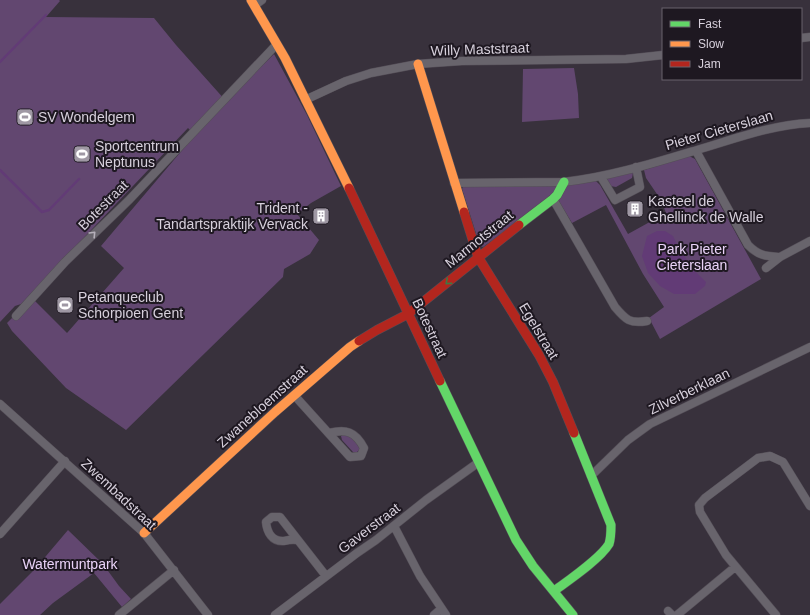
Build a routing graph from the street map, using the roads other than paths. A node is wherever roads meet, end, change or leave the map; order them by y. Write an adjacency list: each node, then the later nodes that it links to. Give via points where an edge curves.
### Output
1 (256, 2): 2 (street, Botestraat)
2 (277, 44): 5 (street, Botestraat); 18 (street, Botestraat, one-way to 2, via 65,262 129,200)
3 (662, 55): 4 (street, Willy Maststraat, via 626,59)
4 (418, 64): 5 (street, Willy Maststraat, via 371,73); 11 (street, Egelstraat)
5 (304, 100): 17 (street, Botestraat, via 344,177)
6 (810, 123): 7 (street, Pieter Cieterslaan, via 766,129)
7 (696, 151): 8 (street, Pieter Cieterslaan); 15 (street, via 748,245 763,255)
8 (636, 167): 9 (street, Pieter Cieterslaan); 9 (street, via 640,187 615,200)
9 (601, 177): 10 (street, Pieter Cieterslaan)
10 (564, 182): 11 (street, Pieter Cieterslaan); 12 (street, Marmotstraat)
11 (454, 183): 14 (street, Egelstraat)
12 (553, 199): 14 (street, Marmotstraat); 19 (street, via 615,307 623,317 635,323)
13 (810, 241): 15 (street)
14 (478, 257): 17 (street, Marmotstraat, one-way to 17); 26 (street, Egelstraat, via 539,354)
15 (780, 257): 16 (street)
16 (766, 268)
17 (408, 314): 21 (street, Zwanebloemstraat, via 350,347); 25 (street, Botestraat)
18 (16, 316)
19 (647, 321)
20 (810, 347): 26 (street, Zilverberklaan, via 650,424 628,440)
21 (294, 395): 23 (street); 29 (street, Zwanebloemstraat)
22 (0, 404): 24 (street, Zwembadstraat)
23 (329, 432)
24 (65, 461): 29 (street, Zwembadstraat); 30 (street)
25 (479, 462): 28 (street, Gaverstraat); 35 (street, Botestraat, via 516,540)
26 (591, 476): 35 (street, Egelstraat, via 611,525 612,535 608,545 591,562)
27 (810, 506): 32 (street, via 783,462 770,456 758,458 705,498 699,505 700,512)
28 (394, 526): 34 (street, Gaverstraat); 36 (street, via 420,576)
29 (144, 533): 33 (street, Zwembadstraat)
30 (0, 534)
31 (297, 540): 34 (street)
32 (735, 567): 42 (street); 43 (street)
33 (174, 570): 37 (street); 38 (street, Zwembadstraat)
34 (326, 576): 39 (street, Gaverstraat)
35 (554, 591): 41 (street, Botestraat)
36 (444, 612): 40 (street)
37 (119, 615)
38 (208, 615)
39 (275, 615)
40 (434, 615)
41 (573, 615)
42 (677, 615)
43 (776, 615)

